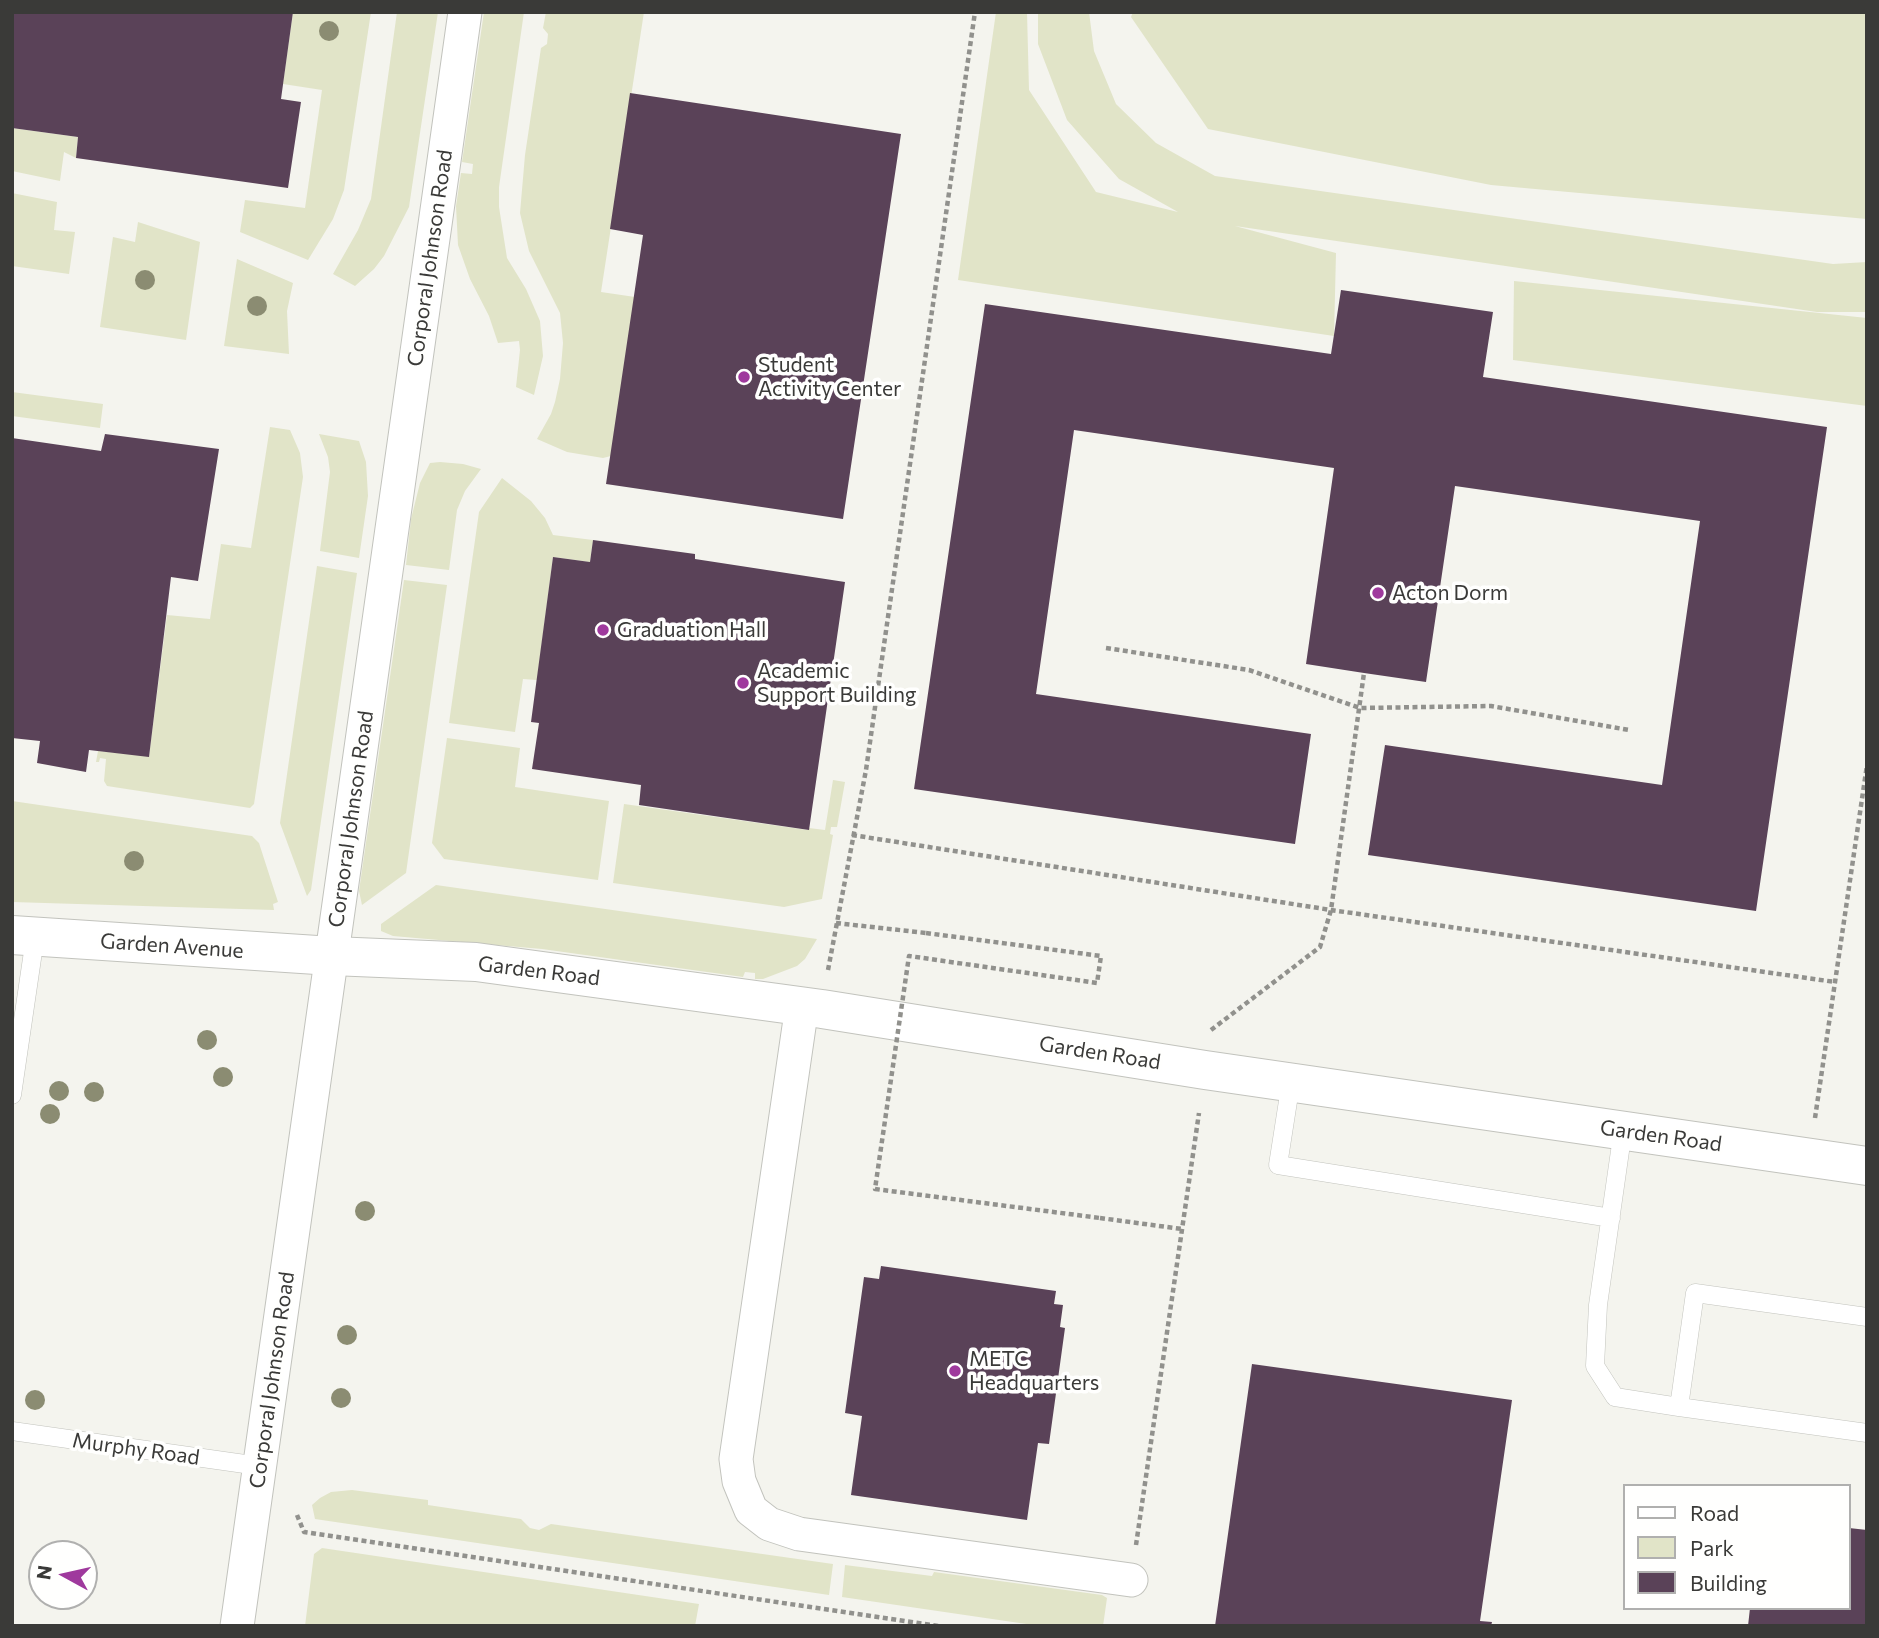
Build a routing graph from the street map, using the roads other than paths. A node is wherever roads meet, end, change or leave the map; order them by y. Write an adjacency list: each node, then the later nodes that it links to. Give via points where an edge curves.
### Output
1 (465, 12): 3 (street, Corporal Johnson Road)
2 (24, 936): 3 (street, Garden Avenue); 6 (lane)
3 (332, 956): 4 (street, Garden Road, via 476,962); 14 (street, Corporal Johnson Road)
4 (812, 1007): 5 (street, Garden Road); 15 (street, via 736,1459 751,1510 769,1524 799,1534)
5 (1291, 1082): 7 (street, Garden Road); 9 (lane, via 1278,1165)
6 (12, 1095)
7 (1623, 1130): 8 (street, Garden Road); 9 (lane)
8 (1867, 1166)
9 (1611, 1218): 11 (lane, via 1595,1366 1615,1397)
10 (1867, 1317): 11 (lane, via 1695,1293)
11 (1679, 1407): 13 (lane)
12 (12, 1431): 14 (lane, Murphy Road)
13 (1867, 1433)
14 (259, 1466): 16 (street, Corporal Johnson Road)
15 (1131, 1580)
16 (237, 1626)

